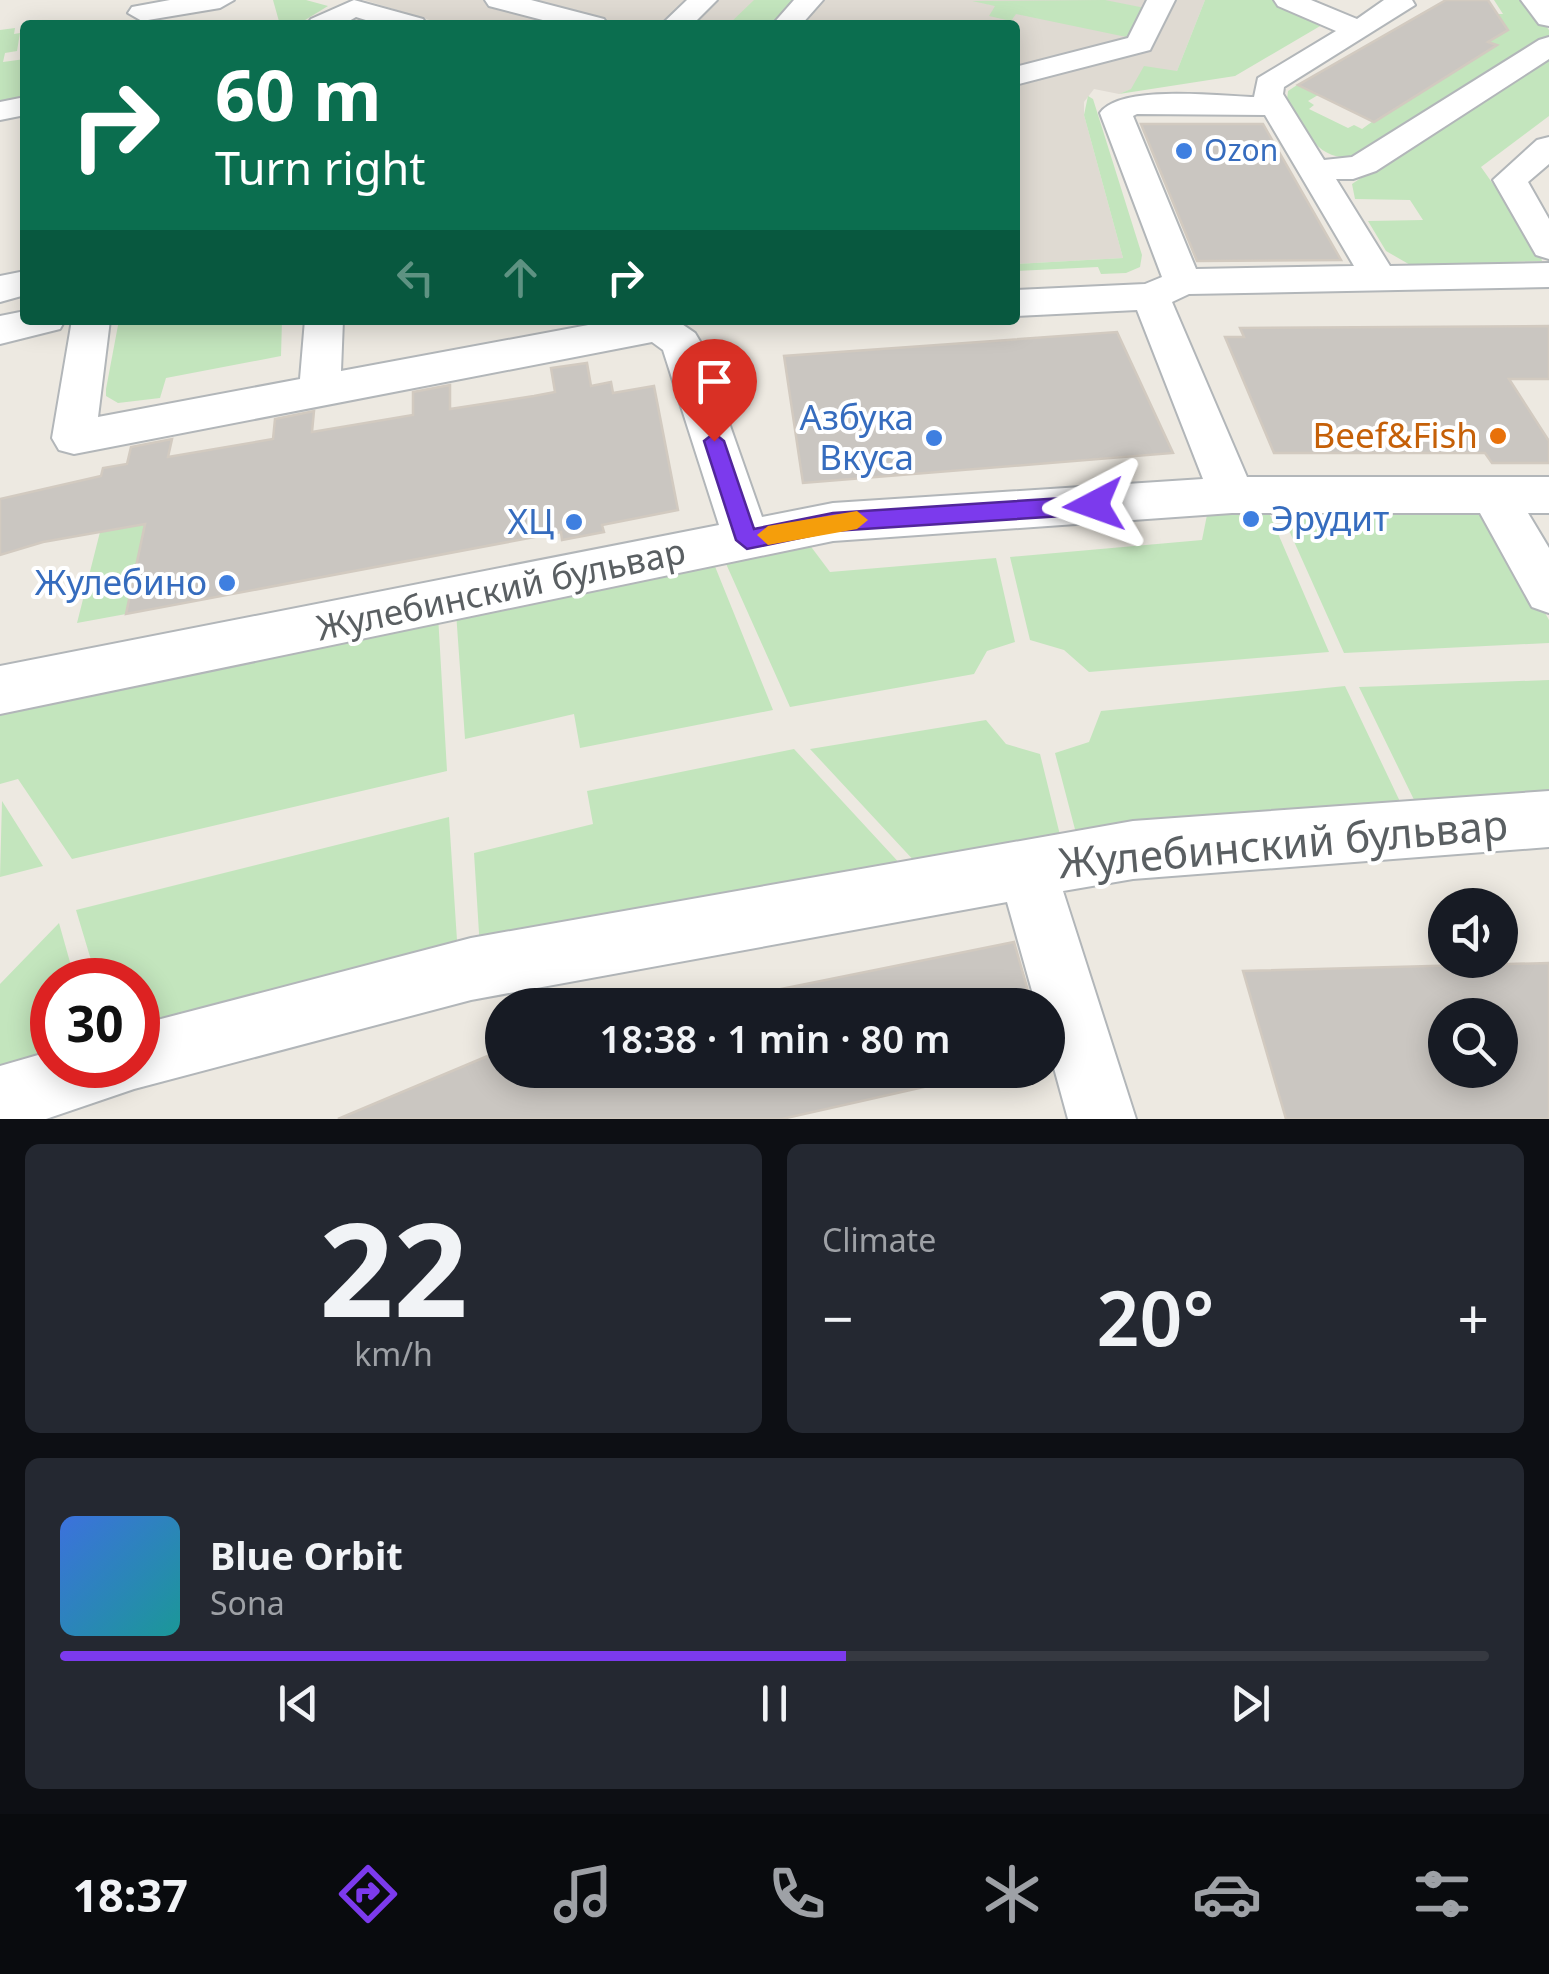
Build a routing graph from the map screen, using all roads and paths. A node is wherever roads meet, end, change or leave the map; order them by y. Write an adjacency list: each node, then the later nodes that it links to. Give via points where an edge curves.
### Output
1 (220, 0): 9 (street)
2 (500, 0): 13 (street)
3 (704, 0): 14 (street)
4 (810, 0): 15 (street)
5 (1161, 0): 18 (street, via 1140,44)
6 (1288, 0): 16 (street)
7 (1398, 0): 16 (street, via 1401,5)
8 (1535, 0): 10 (street)
9 (142, 13)
10 (1549, 18)
11 (330, 20): 12 (street, via 352,8)
12 (395, 20)
13 (575, 20)
14 (681, 20)
15 (791, 20)
16 (1358, 30): 19 (street, via 1269,84)
17 (1549, 46): 21 (street, via 1364,164)
18 (1020, 75)
19 (1275, 106): 21 (street); 25 (street, via 1131,105 1116,112)
20 (1549, 147): 22 (street, via 1510,180)
21 (1314, 170): 24 (street)
22 (1549, 247)
23 (1549, 275): 24 (street)
24 (1379, 278): 25 (street)
25 (1167, 289): 26 (street); 30 (street)
26 (1020, 303)
27 (90, 325): 29 (street, via 74,438)
28 (324, 325): 29 (street)
29 (320, 390): 33 (street, via 661,329 681,343)
30 (1232, 495): 32 (street, Жулебинский бульвар); 33 (street, Жулебинский бульвар, via 833,522)
31 (1549, 495): 32 (street, Жулебинский бульвар)
32 (1494, 496): 34 (street)
33 (747, 540): 35 (street, Жулебинский бульвар)
34 (1549, 592)
35 (0, 690)
36 (1549, 819): 37 (street, Жулебинский бульвар, via 1133,850)
37 (1026, 870): 38 (street, Жулебинский бульвар, via 471,968); 41 (street)
38 (160, 1052)
39 (39, 1088): 40 (street)
40 (0, 1100)
41 (1102, 1119)

